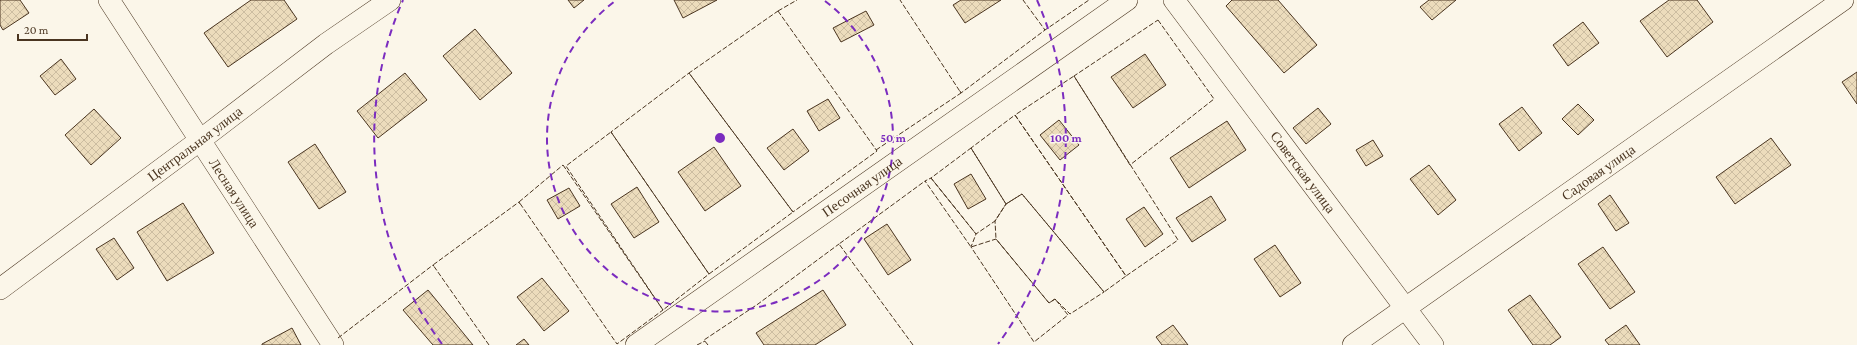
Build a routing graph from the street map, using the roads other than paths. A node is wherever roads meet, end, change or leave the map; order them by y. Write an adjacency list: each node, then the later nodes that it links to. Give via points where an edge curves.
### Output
1 (109, 0): 6 (street, Лесная улица)
2 (390, 0): 6 (street, Центральная улица, via 326,44)
3 (1127, 0): 10 (street, Песочная улица)
4 (1174, 0): 8 (street, Советская улица)
5 (1843, 0): 8 (street, Садовая улица)
6 (199, 141): 7 (street, Центральная улица); 9 (street, Лесная улица)
7 (0, 289)
8 (1406, 308): 11 (street, Садовая улица); 12 (street, Советская улица)
9 (333, 345)
10 (636, 345)
11 (1353, 345)
12 (1432, 345)

